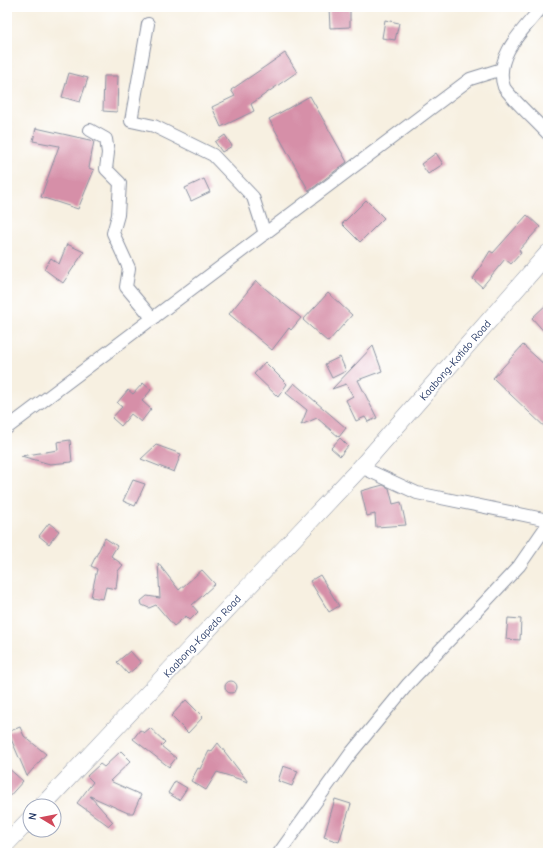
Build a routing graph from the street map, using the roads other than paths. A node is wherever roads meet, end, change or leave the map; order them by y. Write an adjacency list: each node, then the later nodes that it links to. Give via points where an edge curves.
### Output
1 (542, 7): 3 (street, via 508,50)
2 (148, 24): 6 (street, via 131,121 154,126 213,155 253,197)
3 (502, 69): 5 (street, via 504,88); 6 (street, via 470,79)
4 (90, 130): 8 (street, via 106,139 106,169 120,183 118,215 113,233 129,268 126,287)
5 (548, 134)
6 (265, 234): 8 (street)
7 (548, 253): 10 (main road, Kaabong-Kotido Road)
8 (153, 319): 9 (street)
9 (7, 428)
10 (361, 467): 11 (street, via 417,493); 13 (main road, Kaabong-Kapedo Road)
11 (548, 520)
12 (548, 524): 16 (street, via 519,566 408,684 356,747)
13 (50, 798)
14 (22, 828): 15 (main road)
15 (7, 844)
16 (279, 853)

